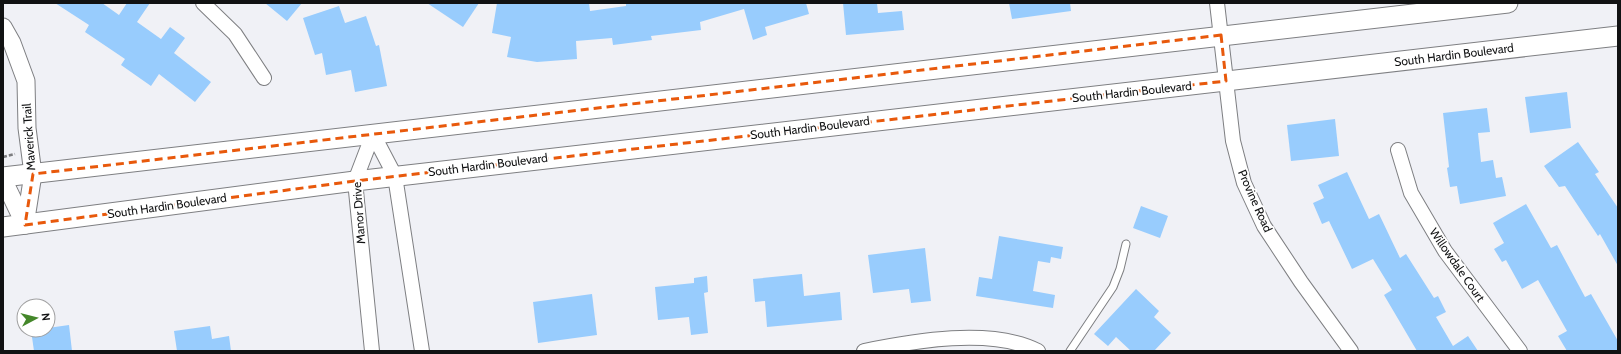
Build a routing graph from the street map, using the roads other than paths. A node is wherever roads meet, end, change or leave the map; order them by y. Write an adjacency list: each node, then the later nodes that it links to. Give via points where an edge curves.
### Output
1 (204, 3): 7 (street, via 235,34)
2 (1217, 3): 5 (street, Provine Road)
3 (1508, 3): 5 (main road)
4 (3, 27): 11 (street, Maverick Trail, via 12,43 26,81 27,128)
5 (1221, 35): 8 (street, Provine Road); 9 (main road)
6 (1618, 36): 8 (main road, South Hardin Boulevard)
7 (264, 78)
8 (1226, 81): 12 (main road, South Hardin Boulevard); 23 (street, Provine Road, via 1233,142 1244,183 1264,226)
9 (373, 134): 11 (main road); 12 (street); 14 (street, Manor Drive)
10 (1398, 150): 24 (street, Willowdale Court, via 1410,192 1445,251)
11 (33, 174): 13 (main road); 15 (street, Maverick Trail)
12 (395, 176): 14 (main road, South Hardin Boulevard); 19 (street)
13 (3, 178): 15 (street)
14 (355, 181): 15 (main road, South Hardin Boulevard); 18 (street, Manor Drive)
15 (26, 225): 16 (main road, South Hardin Boulevard)
16 (3, 227)
17 (1126, 244): 22 (lane, via 1113,287)
18 (372, 351)
19 (422, 351)
20 (864, 351): 21 (street, via 925,340 965,337 1019,344)
21 (1038, 351)
22 (1070, 351)
23 (1351, 351)
24 (1520, 351)

